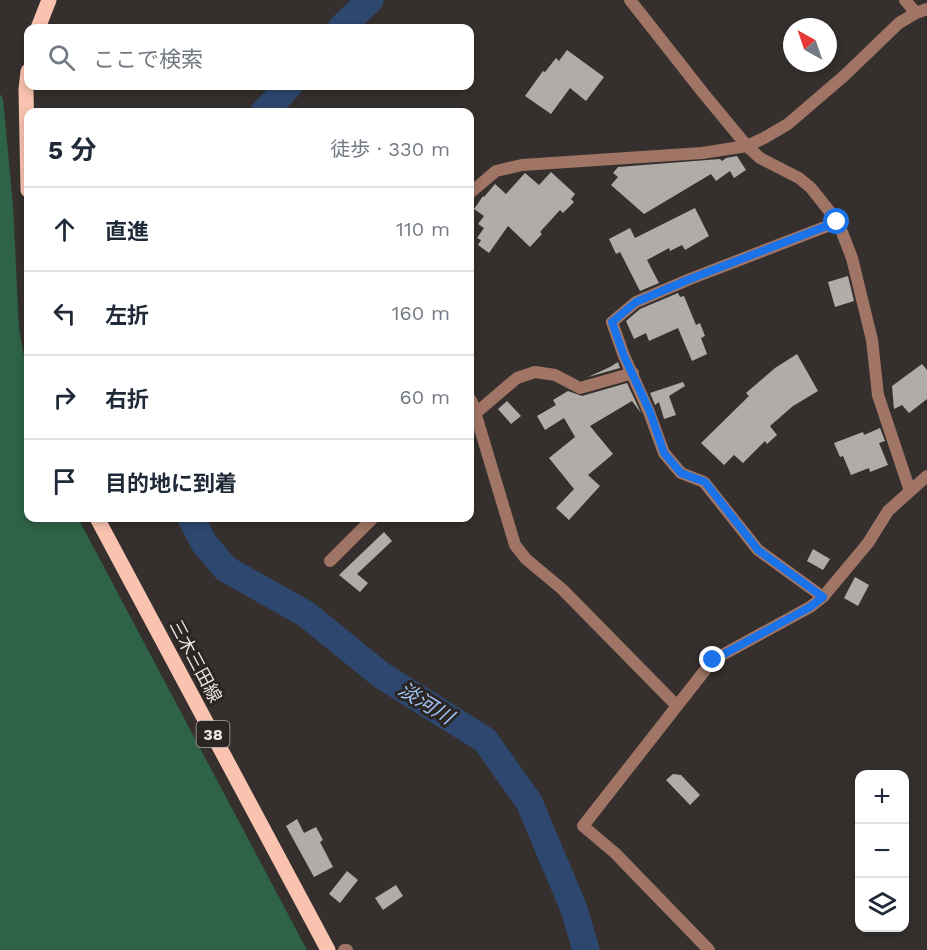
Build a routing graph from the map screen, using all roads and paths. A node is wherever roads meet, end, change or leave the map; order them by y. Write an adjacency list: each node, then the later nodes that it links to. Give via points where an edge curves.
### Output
1 (49, 0): 5 (main road)
2 (630, 0): 8 (street)
3 (905, 0): 4 (street)
4 (921, 11): 8 (street, via 899,23 788,124)
5 (40, 24)
6 (26, 90): 7 (main road)
7 (26, 108)
8 (747, 146): 9 (street, via 702,153 522,165 496,171); 10 (street, via 811,188)
9 (474, 190)
10 (837, 222): 11 (street, via 636,302 612,322); 15 (street, via 852,258 872,340 878,395)
11 (633, 373): 12 (street, via 580,388 555,375 535,372 517,378); 19 (street, via 664,453 681,473 705,482 758,550)
12 (474, 415)
13 (474, 423): 20 (street, via 515,545)
14 (927, 476): 15 (street)
15 (910, 491): 19 (street, via 888,511 868,543)
16 (100, 522): 21 (main road, 三木三田線 / 38)
17 (369, 522): 18 (street)
18 (330, 561)
19 (823, 597): 20 (street, via 713,660)
20 (677, 706): 22 (street, via 584,826)
21 (328, 950)
22 (709, 950)

